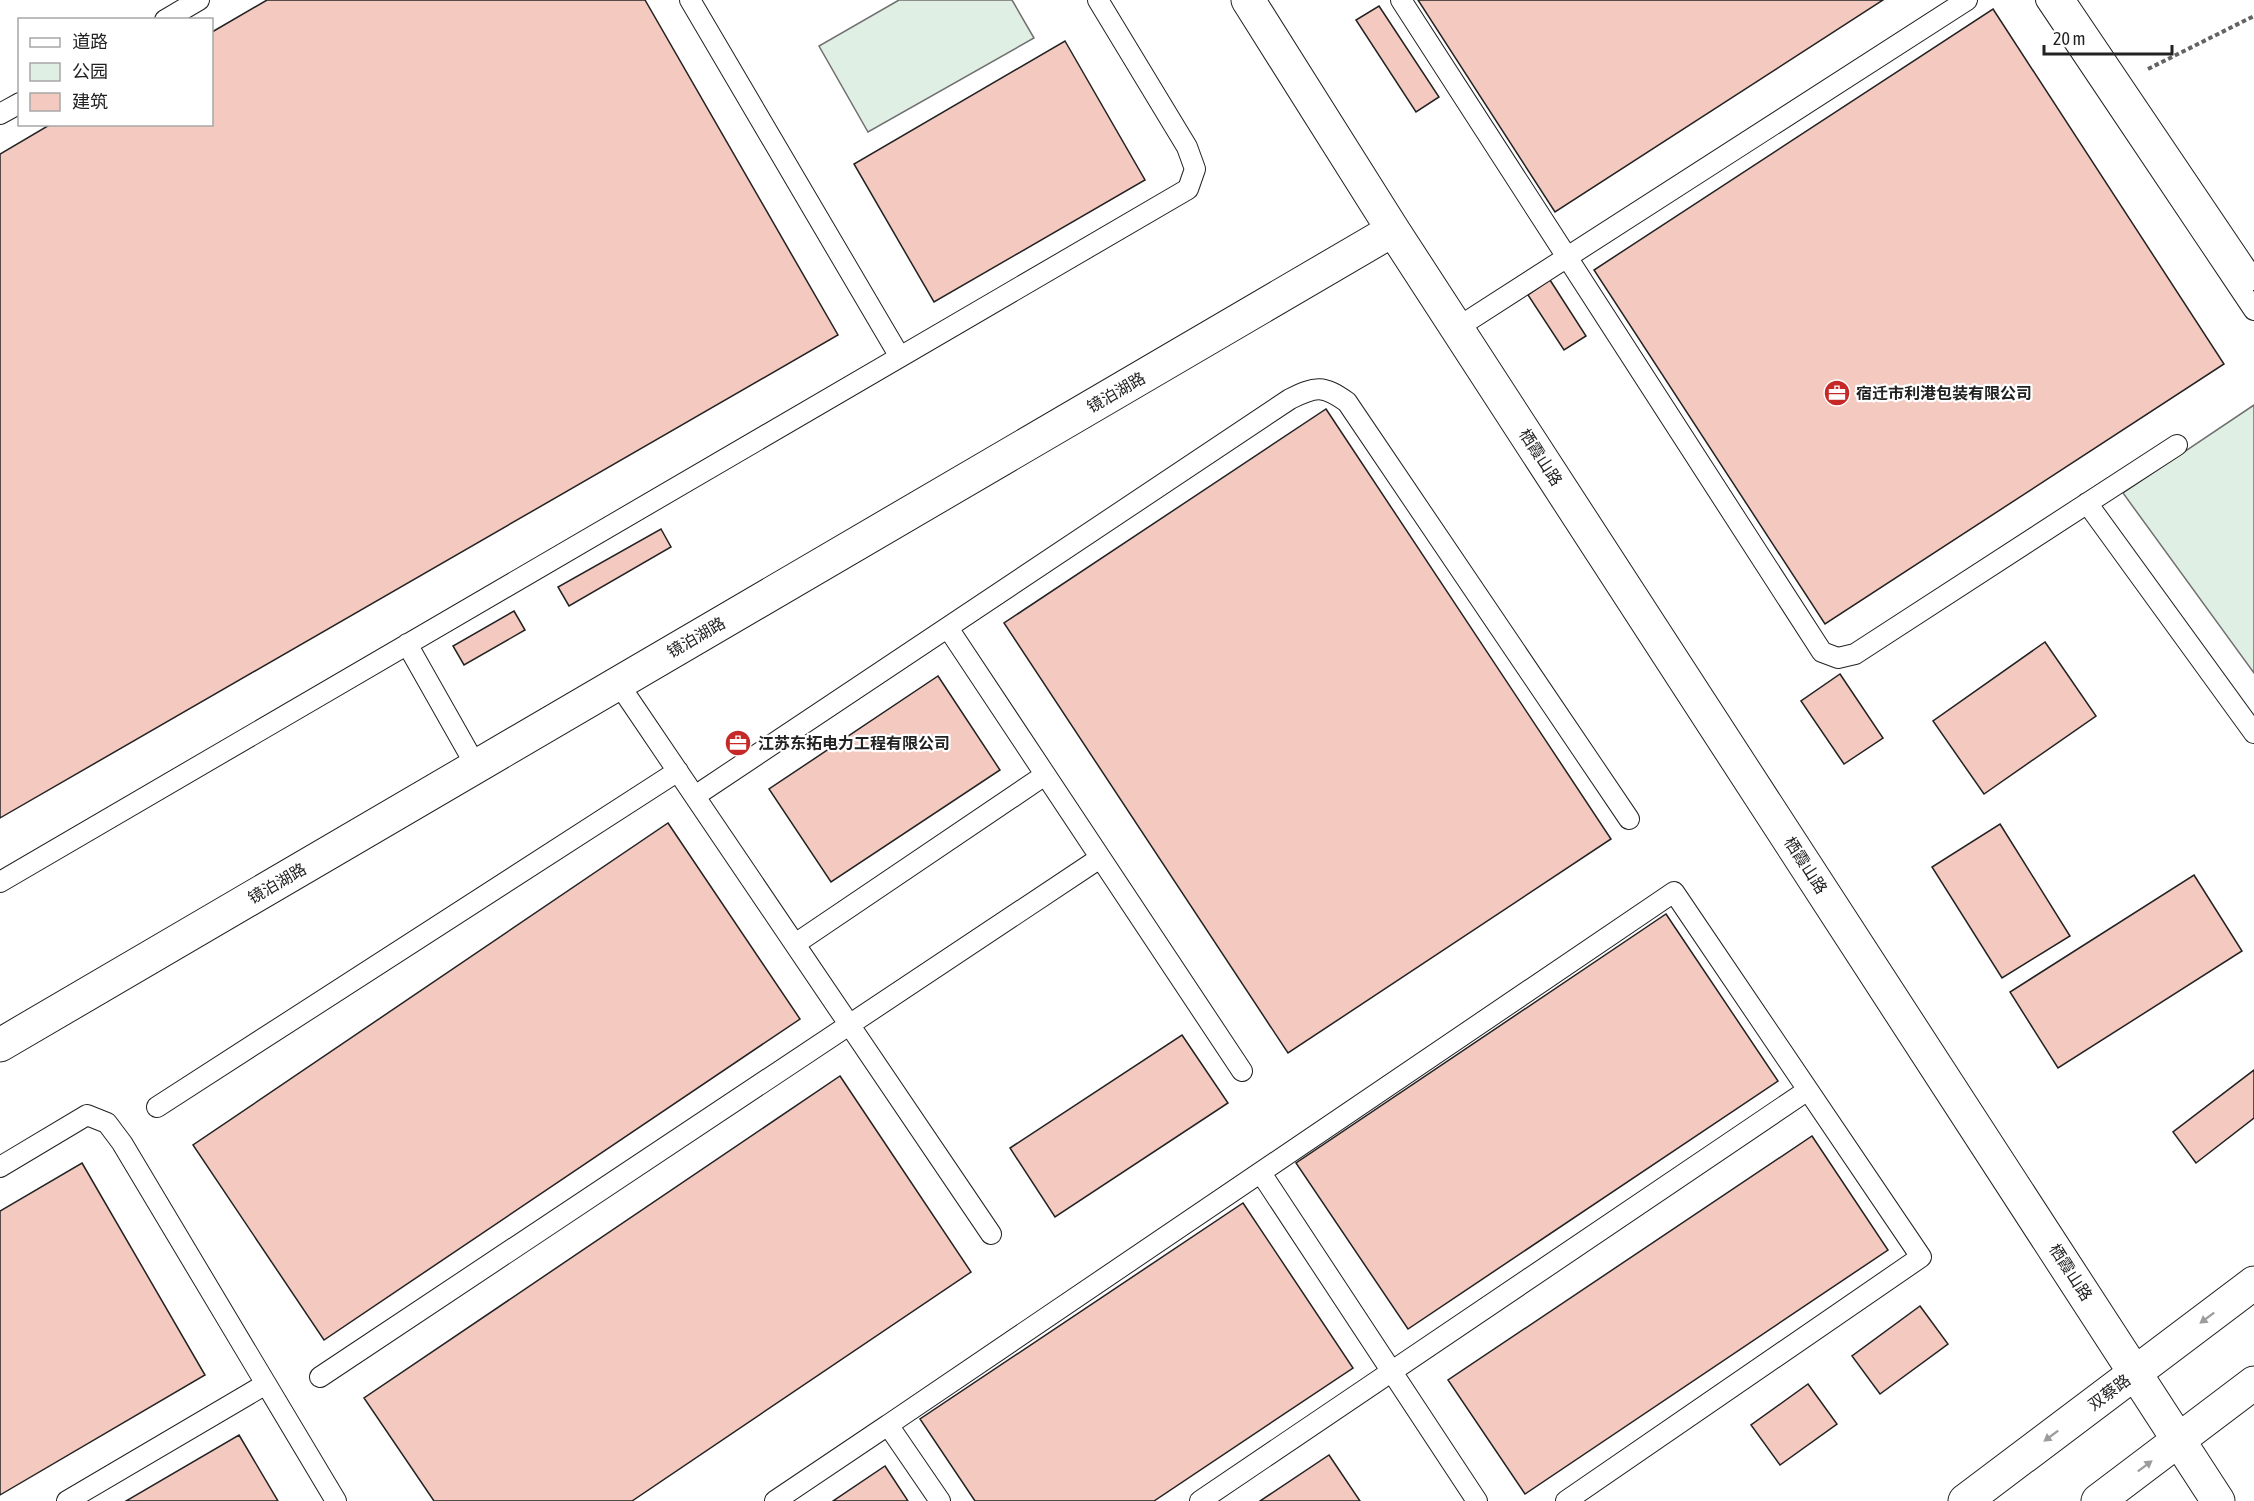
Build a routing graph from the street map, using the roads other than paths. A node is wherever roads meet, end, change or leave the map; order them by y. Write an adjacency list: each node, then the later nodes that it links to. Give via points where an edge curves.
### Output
1 (200, 0): 9 (lane)
2 (690, 0): 17 (lane)
3 (1098, 0): 17 (lane, via 1187,147 1195,170 1188,189)
4 (1248, 0): 12 (street, 栖霞山路)
5 (1401, 0): 13 (lane)
6 (1967, 0): 13 (lane)
7 (2046, 0): 15 (lane)
8 (2065, 0): 14 (lane)
9 (168, 18)
10 (18, 104): 11 (lane)
11 (0, 114)
12 (1393, 230): 16 (street, 栖霞山路); 22 (street, 镜泊湖路)
13 (1567, 258): 16 (lane); 19 (lane, via 1822,652 1838,658 1855,654)
14 (2254, 280)
15 (2254, 310)
16 (1457, 328): 42 (street, 栖霞山路)
17 (900, 357): 21 (lane)
18 (2177, 445): 19 (lane)
19 (2088, 503): 23 (lane)
20 (948, 628): 26 (lane); 27 (lane); 28 (lane, via 1290,399 1310,389 1332,391 1359,418)
21 (407, 644): 24 (lane); 30 (lane)
22 (618, 683): 24 (street, 镜泊湖路); 25 (lane)
23 (2254, 733)
24 (476, 766): 33 (street, 镜泊湖路)
25 (678, 771): 27 (lane); 36 (lane)
26 (1045, 776): 29 (lane); 31 (lane)
27 (695, 796): 31 (lane)
28 (1629, 819)
29 (1100, 858): 32 (lane); 34 (lane)
30 (0, 882)
31 (795, 944): 32 (lane)
32 (849, 1024): 39 (lane); 43 (lane)
33 (0, 1045)
34 (1242, 1071)
35 (1808, 1090): 38 (lane, via 1674,892); 41 (lane); 54 (lane, via 1921,1257)
36 (157, 1107)
37 (0, 1167): 45 (lane, via 87,1115 107,1123)
38 (1261, 1173): 41 (lane); 46 (lane)
39 (991, 1234)
40 (2254, 1283): 42 (street, 双蔡路, one-way to 42)
41 (1392, 1371): 52 (lane); 53 (lane)
42 (2135, 1371): 47 (street, 栖霞山路); 55 (street, 双蔡路, one-way to 55)
43 (320, 1377)
44 (2254, 1383): 47 (street)
45 (266, 1384): 48 (lane); 49 (lane)
46 (888, 1425): 50 (lane); 51 (lane)
47 (2179, 1441): 56 (street, one-way to 47); 57 (street, 栖霞山路)
48 (67, 1501)
49 (336, 1501)
50 (775, 1501)
51 (939, 1501)
52 (1200, 1501)
53 (1477, 1501)
54 (1566, 1501)
55 (1965, 1501)
56 (2098, 1501)
57 (2218, 1501)

